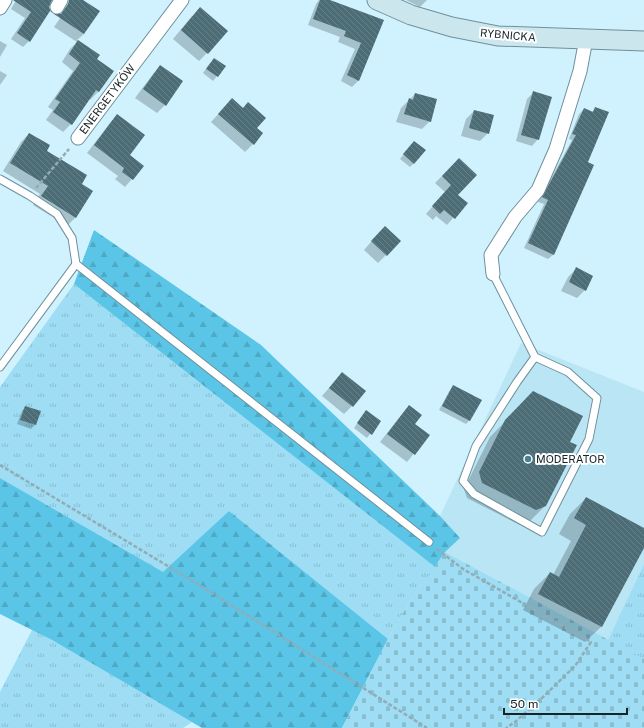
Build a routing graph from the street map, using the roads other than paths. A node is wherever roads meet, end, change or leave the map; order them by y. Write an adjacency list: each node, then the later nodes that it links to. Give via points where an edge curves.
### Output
1 (5, 0): 4 (street)
2 (182, 0): 7 (street, ENERGETYKÓW)
3 (377, 0): 5 (street, RYBNICKA, via 411,15 452,27 498,36)
4 (0, 8)
5 (586, 39): 6 (street, RYBNICKA); 10 (street, via 580,71 556,149 538,190 516,217 491,255)
6 (644, 41)
7 (78, 138)
8 (0, 179): 9 (lane, via 57,214 72,238)
9 (76, 264): 12 (lane); 13 (lane)
10 (493, 274): 11 (lane)
11 (535, 357): 11 (lane, via 568,372 597,398 589,439 542,532 474,494 463,481 476,446)
12 (0, 367)
13 (429, 542)

